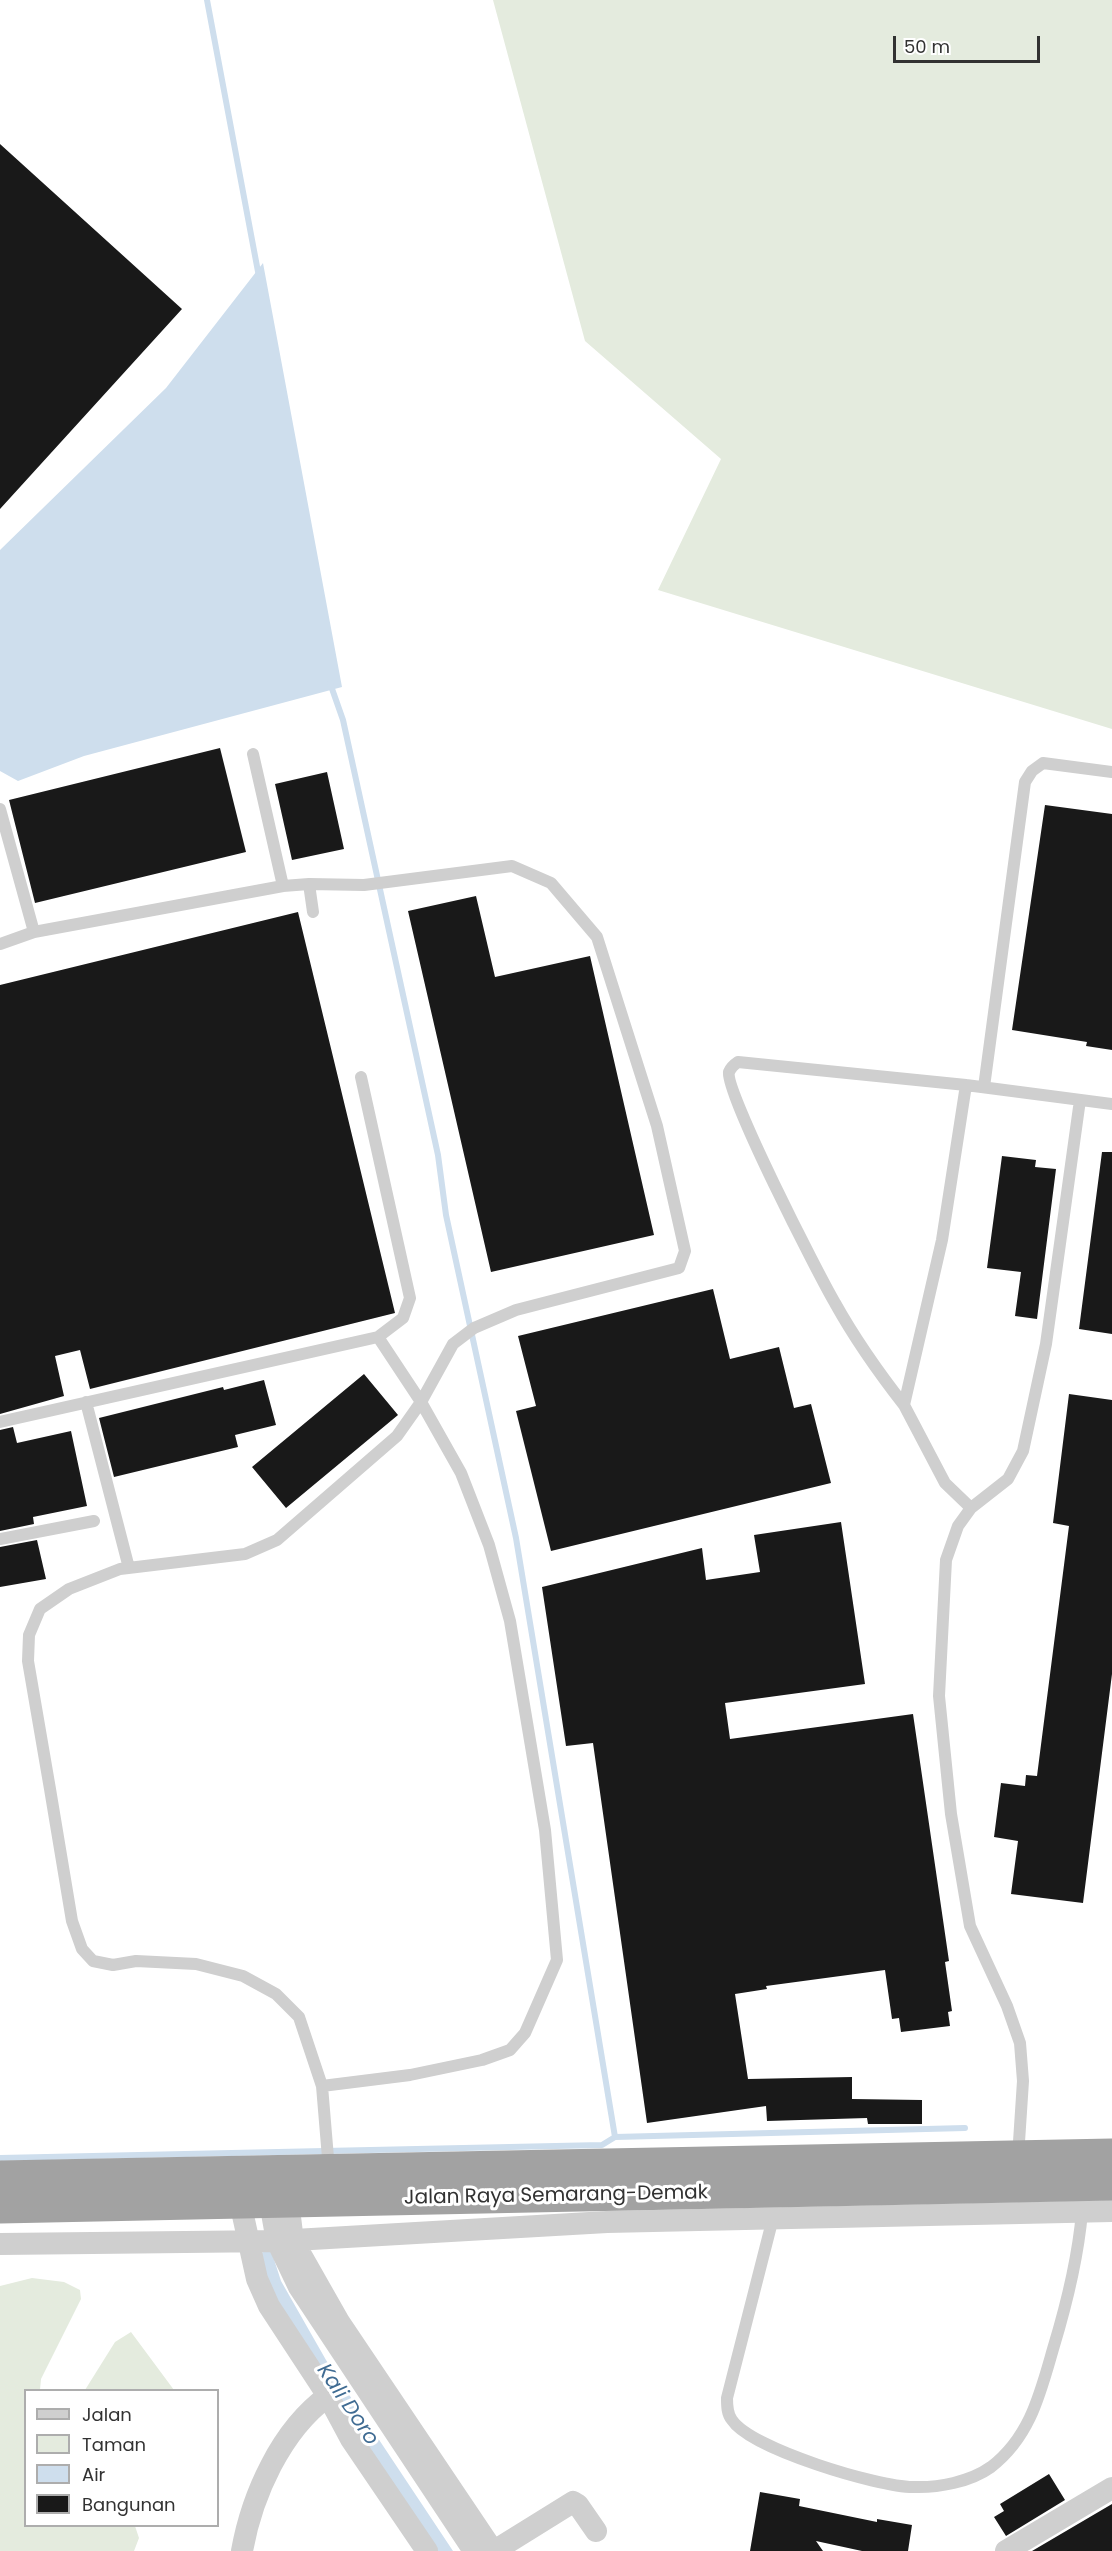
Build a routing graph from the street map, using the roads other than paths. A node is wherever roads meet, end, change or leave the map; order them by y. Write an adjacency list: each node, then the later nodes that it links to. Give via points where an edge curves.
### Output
1 (253, 754): 5 (lane)
2 (1112, 772): 11 (lane, via 1043,763 1025,782)
3 (0, 810): 7 (lane)
4 (309, 884): 5 (lane); 6 (lane); 16 (lane, via 364,885 512,866 550,883 597,937 657,1126 685,1251 679,1268 516,1310 474,1328 453,1344)
5 (283, 886): 7 (lane)
6 (313, 912)
7 (34, 932): 8 (lane)
8 (0, 944)
9 (361, 1077): 14 (lane, via 410,1298 403,1318)
10 (966, 1085): 11 (lane); 17 (lane, via 942,1240); 17 (lane, via 738,1062 729,1072 734,1096 835,1304)
11 (984, 1087): 12 (lane)
12 (1080, 1100): 13 (lane); 19 (lane, via 1046,1344 1023,1451 1008,1479)
13 (1112, 1104)
14 (378, 1337): 15 (lane); 16 (lane)
15 (86, 1402): 18 (lane); 22 (lane)
16 (421, 1402): 22 (lane, via 397,1436 277,1540 245,1554); 23 (lane, via 461,1473 489,1545 510,1621 545,1830 557,1960 525,2033 510,2050 410,2075)
17 (904, 1405): 19 (lane, via 945,1483)
18 (0, 1422)
19 (971, 1508): 25 (lane, via 958,1526 946,1560 939,1696 951,1814 970,1926 1020,2043 1023,2081)
20 (94, 1521): 21 (lane)
21 (0, 1539)
22 (129, 1568): 23 (lane, via 69,1589 40,1609 29,1635 28,1661 53,1811 72,1921 82,1949 93,1960 113,1965 136,1961 196,1964 243,1976 276,1994 299,2018)
23 (322, 2086): 26 (lane)
24 (1112, 2155): 25 (highway, Jalan Raya Semarang-Demak)
25 (1018, 2157): 26 (highway, Jalan Raya Semarang-Demak)
26 (329, 2172): 29 (highway, Jalan Raya Semarang-Demak)
27 (0, 2177): 29 (highway, Jalan Raya Semarang-Demak)
28 (1112, 2184): 29 (highway, Jalan Raya Semarang-Demak)
29 (271, 2194): 30 (highway, Jalan Raya Semarang-Demak); 34 (street); 35 (street)
30 (0, 2207)
31 (1082, 2211): 32 (street); 33 (street); 33 (lane, via 1074,2276 1042,2390 1016,2444 989,2468 953,2484 913,2487 873,2482 814,2464 732,2422 727,2398)
32 (1112, 2211)
33 (773, 2218): 35 (street, via 607,2222)
34 (247, 2241): 35 (street); 36 (street); 37 (street, via 269,2306)
35 (285, 2241): 38 (street, via 299,2287); 45 (street)
36 (0, 2244)
37 (328, 2396): 39 (street); 42 (street, via 314,2406 275,2454)
38 (379, 2419): 39 (street); 44 (street)
39 (353, 2437): 43 (street)
40 (1112, 2488): 46 (street)
41 (596, 2531): 45 (street, via 578,2505 568,2503)
42 (242, 2551)
43 (427, 2551)
44 (474, 2551)
45 (493, 2551)
46 (1006, 2551)

